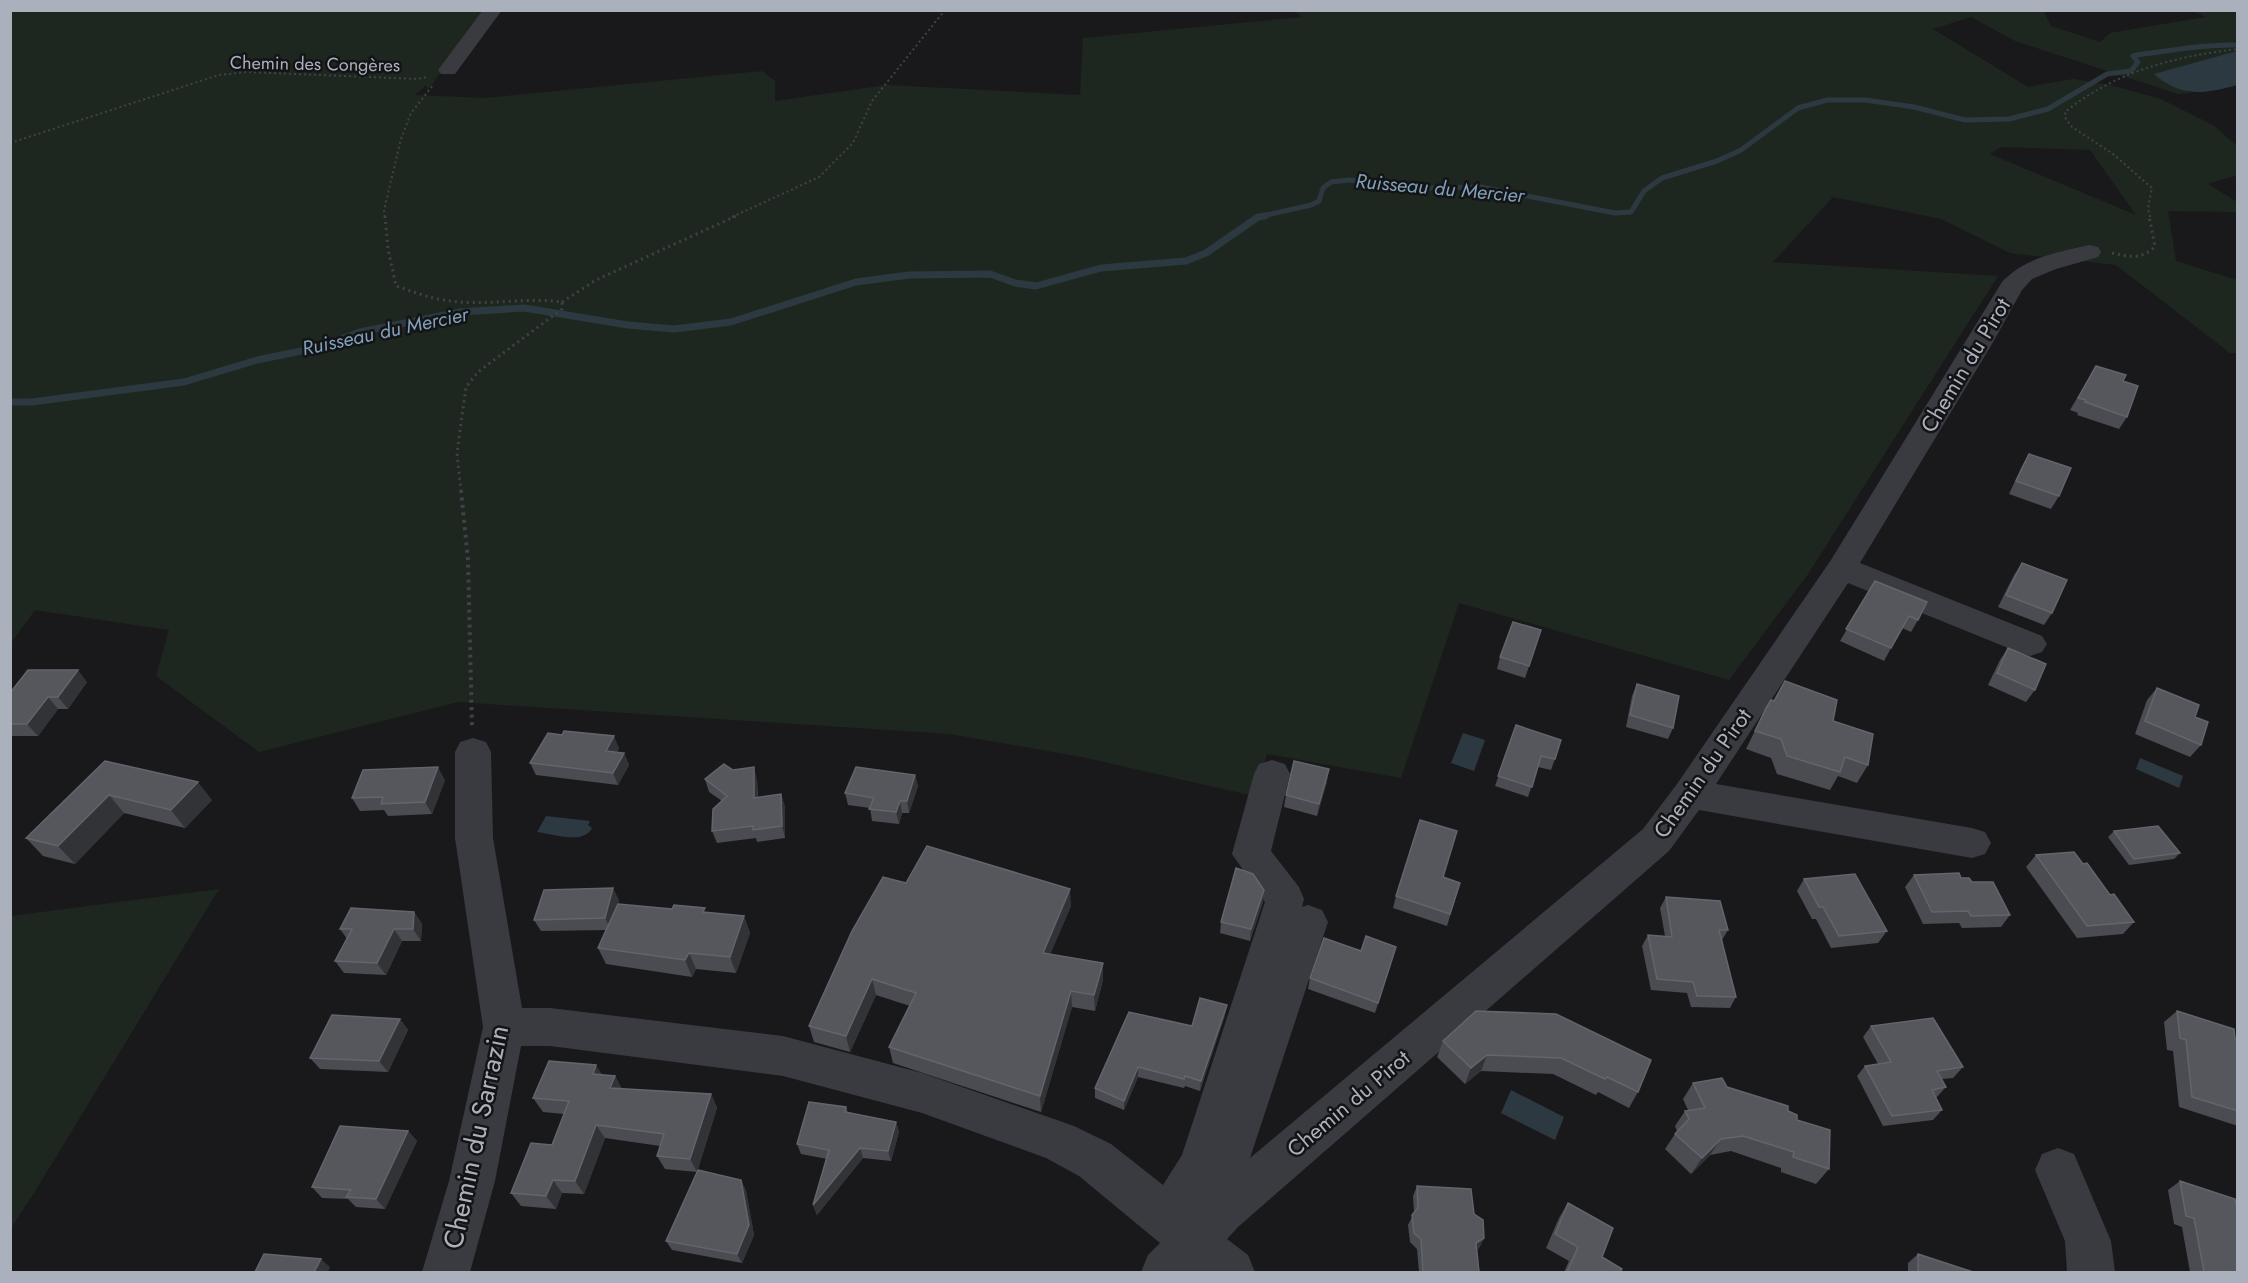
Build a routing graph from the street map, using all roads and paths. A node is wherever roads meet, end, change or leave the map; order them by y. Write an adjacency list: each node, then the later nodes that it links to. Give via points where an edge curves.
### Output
1 (493, 10): 4 (street)
2 (945, 10): 7 (path, via 872,101 853,144 819,177 596,280)
3 (2238, 49): 6 (path, via 2196,54 2158,65 2106,85 2065,112 2072,127 2113,154 2152,188 2148,208 2155,246 2150,253 2127,256)
4 (448, 70): 5 (path, Chemin des Congères, via 417,80 247,72 219,75); 7 (path, via 411,113 384,210 396,286 436,300 495,302 543,298)
5 (10, 143)
6 (2089, 252): 8 (street, Chemin du Pirot, via 2022,273 2011,287)
7 (562, 302): 10 (path, via 562,309 478,372 466,387 457,453 468,560)
8 (1842, 568): 9 (street); 12 (street, Chemin du Pirot)
9 (2030, 644)
10 (473, 752): 15 (street, Chemin du Sarrazin, via 474,838)
11 (1272, 774): 17 (street, via 1251,854 1285,899 1201,1165)
12 (1690, 794): 13 (street); 17 (street, Chemin du Pirot, via 1656,840)
13 (1972, 843)
14 (1308, 922): 17 (street, via 1224,1168)
15 (504, 1027): 17 (street, via 550,1027 783,1056 922,1093 1058,1141 1095,1160); 18 (street, Chemin du Sarrazin, via 472,1181)
16 (2058, 1170): 20 (street, via 2088,1241)
17 (1187, 1236): 19 (street)
18 (446, 1272)
19 (1231, 1272)
20 (2091, 1272)

